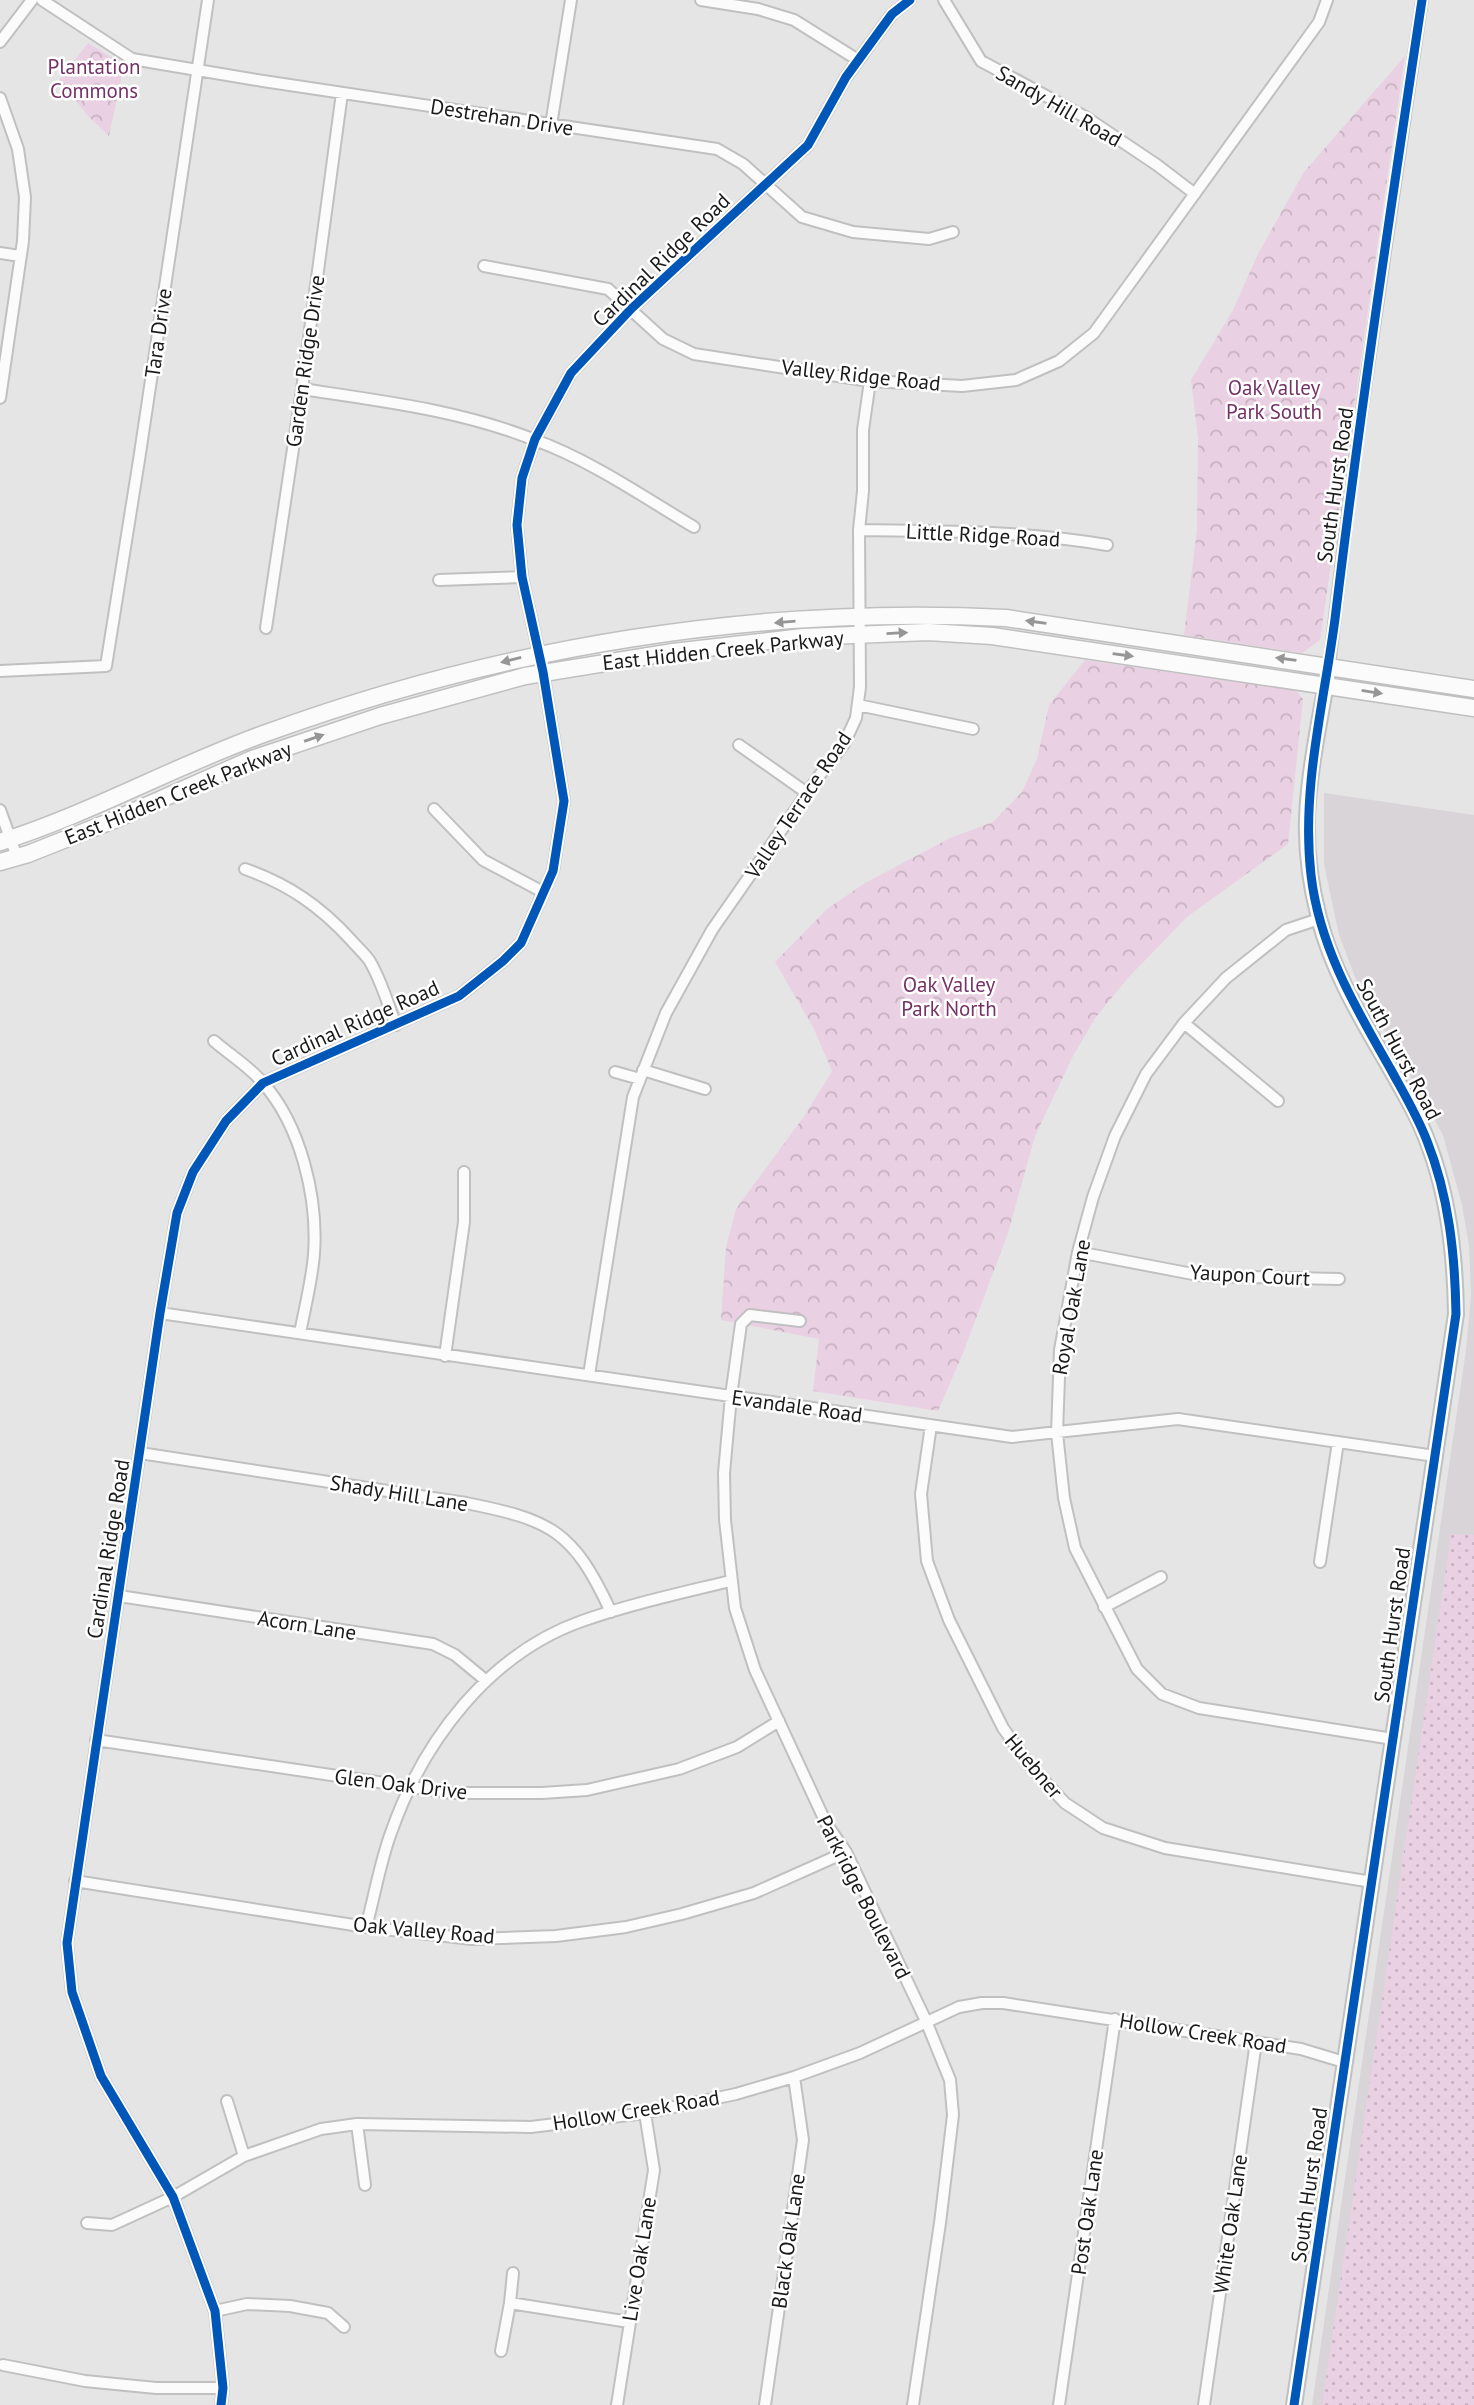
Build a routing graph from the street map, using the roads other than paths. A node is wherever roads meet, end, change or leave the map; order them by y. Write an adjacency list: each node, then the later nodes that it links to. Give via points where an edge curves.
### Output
1 (32, 0): 11 (street)
2 (42, 0): 13 (street, Destrehan Drive, via 132,59)
3 (208, 0): 13 (street, Tara Drive)
4 (571, 0): 16 (street)
5 (701, 0): 10 (street)
6 (910, 0): 12 (street, Cardinal Ridge Road, via 892,14)
7 (944, 0): 18 (street, Sandy Hill Road, via 981,61 1087,118)
8 (1327, 0): 18 (street, Valley Ridge Road, via 1319,22)
9 (1422, 0): 37 (street, South Hurst Road)
10 (724, 2): 12 (street, via 794,20)
11 (0, 42)
12 (858, 60): 17 (street, Cardinal Ridge Road, via 808,145)
13 (197, 70): 14 (street, Destrehan Drive); 38 (street, Tara Drive, via 106,666)
14 (342, 93): 16 (street, Destrehan Drive); 25 (street, Garden Ridge Drive)
15 (0, 98): 21 (street, via 18,149 25,197)
16 (551, 125): 17 (street, Destrehan Drive, via 717,149 743,164)
17 (765, 185): 19 (street, Destrehan Drive, via 802,217 853,232 929,239); 23 (street, Cardinal Ridge Road)
18 (1195, 194): 24 (street, Valley Ridge Road, via 1094,333 1059,361 1016,380 962,386)
19 (953, 232)
20 (0, 253): 21 (street)
21 (20, 256): 26 (street)
22 (484, 266): 23 (street, Valley Ridge Road, via 608,289)
23 (632, 308): 24 (street, Valley Ridge Road, via 663,339 694,354); 27 (street, Cardinal Ridge Road, via 571,373)
24 (870, 381): 29 (street, Valley Terrace Road)
25 (302, 389): 27 (street, via 422,407); 34 (street, Garden Ridge Drive)
26 (0, 398)
27 (535, 439): 28 (street, via 588,463); 31 (street, Cardinal Ridge Road, via 522,478 517,525)
28 (694, 527)
29 (859, 530): 30 (street, Little Ridge Road, via 976,531); 33 (street, Valley Terrace Road)
30 (1107, 545)
31 (522, 577): 32 (street); 36 (street, Cardinal Ridge Road)
32 (439, 579)
33 (858, 618): 35 (street, Valley Terrace Road); 36 (main road, East Hidden Creek Parkway, one-way to 36, via 682,630); 37 (main road, East Hidden Creek Parkway, one-way to 33, via 1006,618 940,614)
34 (266, 628)
35 (859, 635): 39 (main road, East Hidden Creek Parkway, via 673,652); 40 (main road, East Hidden Creek Parkway, one-way to 40, via 928,632 992,636); 42 (street, Valley Terrace Road)
36 (540, 655): 39 (street, Cardinal Ridge Road); 49 (main road, East Hidden Creek Parkway, one-way to 49, via 429,680 268,732)
37 (1329, 666): 40 (street, South Hurst Road); 41 (main road, East Hidden Creek Parkway)
38 (0, 671)
39 (543, 672): 50 (main road, East Hidden Creek Parkway, one-way to 39, via 252,759 380,716); 53 (street, Cardinal Ridge Road, via 564,801 553,871)
40 (1326, 685): 43 (main road, East Hidden Creek Parkway, one-way to 43); 54 (street, South Hurst Road, via 1307,819)
41 (1474, 689)
42 (858, 705): 44 (street); 46 (street, Valley Terrace Road, via 844,744)
43 (1474, 708)
44 (973, 729)
45 (739, 745): 46 (street)
46 (807, 793): 59 (street, Valley Terrace Road, via 712,930 666,1013)
47 (434, 809): 53 (street, via 483,860)
48 (0, 810): 49 (street)
49 (5, 841): 50 (street)
50 (17, 857): 51 (main road, East Hidden Creek Parkway)
51 (0, 862)
52 (245, 869): 56 (street, via 294,890 336,923 369,961)
53 (544, 892): 56 (street, Cardinal Ridge Road, via 521,943 503,961 459,996)
54 (1319, 919): 55 (street, Royal Oak Lane, via 1286,930 1226,978); 76 (street, South Hurst Road, via 1353,1003 1427,1139 1450,1225 1455,1314)
55 (1184, 1023): 62 (street); 64 (street, Royal Oak Lane, via 1146,1074 1115,1136)
56 (397, 1025): 60 (street, Cardinal Ridge Road)
57 (214, 1041): 60 (street)
58 (615, 1072): 59 (street)
59 (641, 1075): 61 (street); 70 (street, Valley Terrace Road, via 632,1097)
60 (263, 1083): 66 (street, Cardinal Ridge Road, via 226,1121 193,1172 177,1213); 68 (street, via 293,1133 312,1195 314,1256)
61 (705, 1090)
62 (1278, 1101)
63 (464, 1172): 69 (street, via 464,1222)
64 (1079, 1252): 65 (street, Yaupon Court, via 1203,1276); 73 (street, Royal Oak Lane, via 1060,1350)
65 (1339, 1279)
66 (160, 1313): 68 (street, Evandale Road); 75 (street, Cardinal Ridge Road)
67 (800, 1321): 71 (street, Parkridge Boulevard, via 750,1315 741,1324)
68 (300, 1333): 69 (street, Evandale Road)
69 (445, 1356): 70 (street, Evandale Road)
70 (589, 1375): 71 (street, Evandale Road)
71 (731, 1396): 72 (street, Evandale Road); 79 (street, Parkridge Boulevard, via 724,1473)
72 (931, 1425): 73 (street, Evandale Road, via 1012,1437); 90 (street, Huebner, via 921,1494 927,1561 949,1620 1003,1728 1031,1768 1065,1802 1103,1828 1165,1848)
73 (1057, 1433): 74 (street, Evandale Road, via 1178,1419); 81 (street, Royal Oak Lane, via 1075,1548)
74 (1338, 1441): 76 (street, Evandale Road); 77 (street)
75 (141, 1453): 80 (street, Cardinal Ridge Road); 82 (street, Shady Hill Lane, via 516,1513 548,1527 573,1546)
76 (1435, 1456): 85 (street, South Hurst Road)
77 (1320, 1562)
78 (1161, 1577): 81 (street)
79 (730, 1581): 82 (street); 84 (street, Parkridge Boulevard, via 755,1670)
80 (119, 1596): 83 (street, Acorn Lane, via 433,1644); 86 (street, Cardinal Ridge Road)
81 (1104, 1607): 85 (street, Royal Oak Lane, via 1137,1669 1162,1694 1199,1708)
82 (611, 1612): 83 (street, via 547,1636)
83 (484, 1679): 87 (street, via 437,1737)
84 (779, 1721): 87 (street, Glen Oak Drive, via 737,1747 679,1769 587,1790 452,1793); 88 (street, Parkridge Boulevard, via 826,1823)
85 (1393, 1739): 90 (street, South Hurst Road)
86 (96, 1740): 87 (street, Glen Oak Drive); 89 (street, Cardinal Ridge Road)
87 (409, 1788): 91 (street, via 391,1831)
88 (846, 1852): 91 (street, Oak Valley Road, via 754,1894 626,1927 556,1936 471,1939); 93 (street, Parkridge Boulevard)
89 (75, 1881): 91 (street, Oak Valley Road); 102 (street, Cardinal Ridge Road, via 67,1943 72,1992 102,2076)
90 (1372, 1882): 95 (street, South Hurst Road)
91 (366, 1927)
92 (1115, 2019): 93 (street, Hollow Creek Road, via 982,2003); 94 (street, Hollow Creek Road); 116 (street, Post Oak Lane)
93 (926, 2021): 96 (street, Hollow Creek Road, via 860,2053); 115 (street, Parkridge Boulevard, via 950,2080 953,2115)
94 (1256, 2042): 95 (street, Hollow Creek Road); 117 (street, White Oak Lane)
95 (1344, 2062): 118 (street, South Hurst Road)
96 (794, 2077): 98 (street, Hollow Creek Road); 114 (street, Black Oak Lane, via 803,2140)
97 (227, 2101): 100 (street)
98 (645, 2113): 99 (street, Hollow Creek Road, via 531,2127); 107 (street, Live Oak Lane, via 654,2170)
99 (357, 2123): 100 (street, Hollow Creek Road, via 321,2129); 101 (street)
100 (244, 2156): 102 (street, Hollow Creek Road)
101 (365, 2185)
102 (173, 2197): 103 (street, Hollow Creek Road, via 112,2225); 106 (street, Cardinal Ridge Road)
103 (87, 2223)
104 (513, 2273): 105 (street)
105 (510, 2303): 107 (street); 109 (street)
106 (215, 2311): 108 (street, via 247,2304 290,2306 328,2313); 111 (street, Cardinal Ridge Road)
107 (629, 2322): 113 (street, Live Oak Lane)
108 (344, 2327)
109 (501, 2351)
110 (3, 2365): 111 (street, via 85,2381)
111 (223, 2388): 112 (street, Cardinal Ridge Road)
112 (221, 2405)
113 (617, 2405)
114 (765, 2405)
115 (913, 2405)
116 (1059, 2405)
117 (1204, 2405)
118 (1294, 2405)

